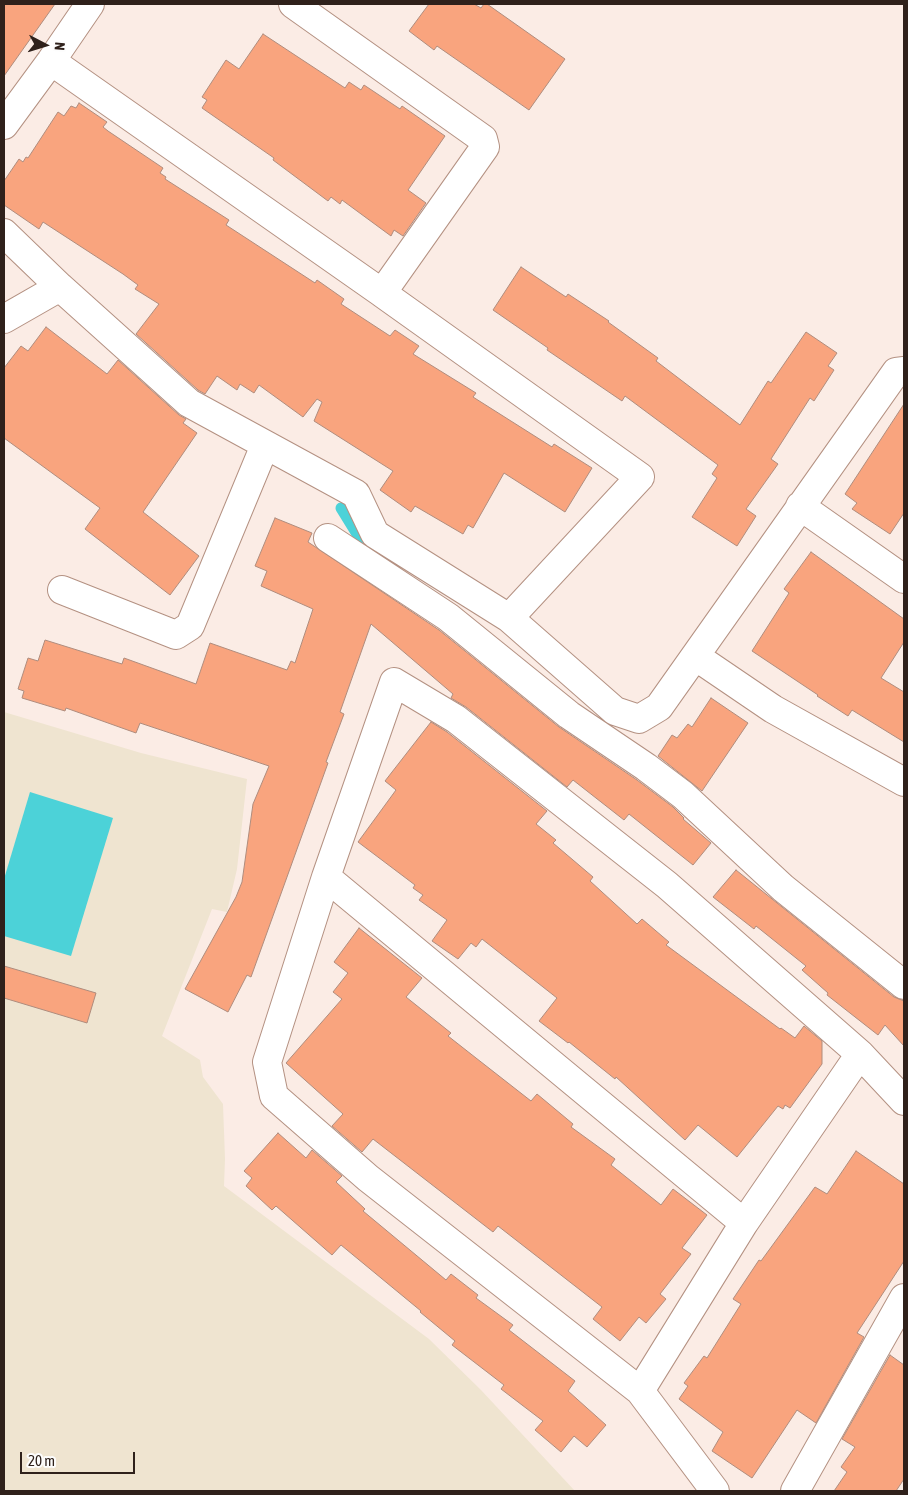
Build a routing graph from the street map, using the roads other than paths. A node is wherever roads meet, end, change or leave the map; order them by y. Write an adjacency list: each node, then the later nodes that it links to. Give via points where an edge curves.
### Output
1 (90, 4): 3 (street)
2 (293, 4): 7 (street, via 484,139 485,147)
3 (51, 60): 4 (street); 7 (street)
4 (4, 126)
5 (4, 232): 6 (street)
6 (60, 287): 8 (street); 10 (street, via 189,403)
7 (382, 294): 15 (street, via 640,477)
8 (4, 319)
9 (904, 371): 11 (street, via 896,372)
10 (265, 445): 14 (street, via 190,626 176,635); 15 (street, via 356,494 375,534)
11 (800, 506): 13 (street); 16 (street)
12 (328, 538): 19 (street, via 448,617 569,715 661,778 783,888)
13 (904, 579)
14 (62, 590)
15 (509, 618): 16 (street, via 616,711 639,719 659,707)
16 (695, 656): 17 (street, via 773,709)
17 (904, 782)
18 (326, 877): 20 (street, via 394,682 456,719 667,885); 22 (street); 24 (street, via 267,1062 274,1096 368,1178)
19 (904, 985)
20 (860, 1054): 21 (street); 22 (street)
21 (904, 1101)
22 (744, 1223): 24 (street)
23 (904, 1298): 26 (street)
24 (640, 1392): 25 (street)
25 (715, 1491)
26 (795, 1491)

